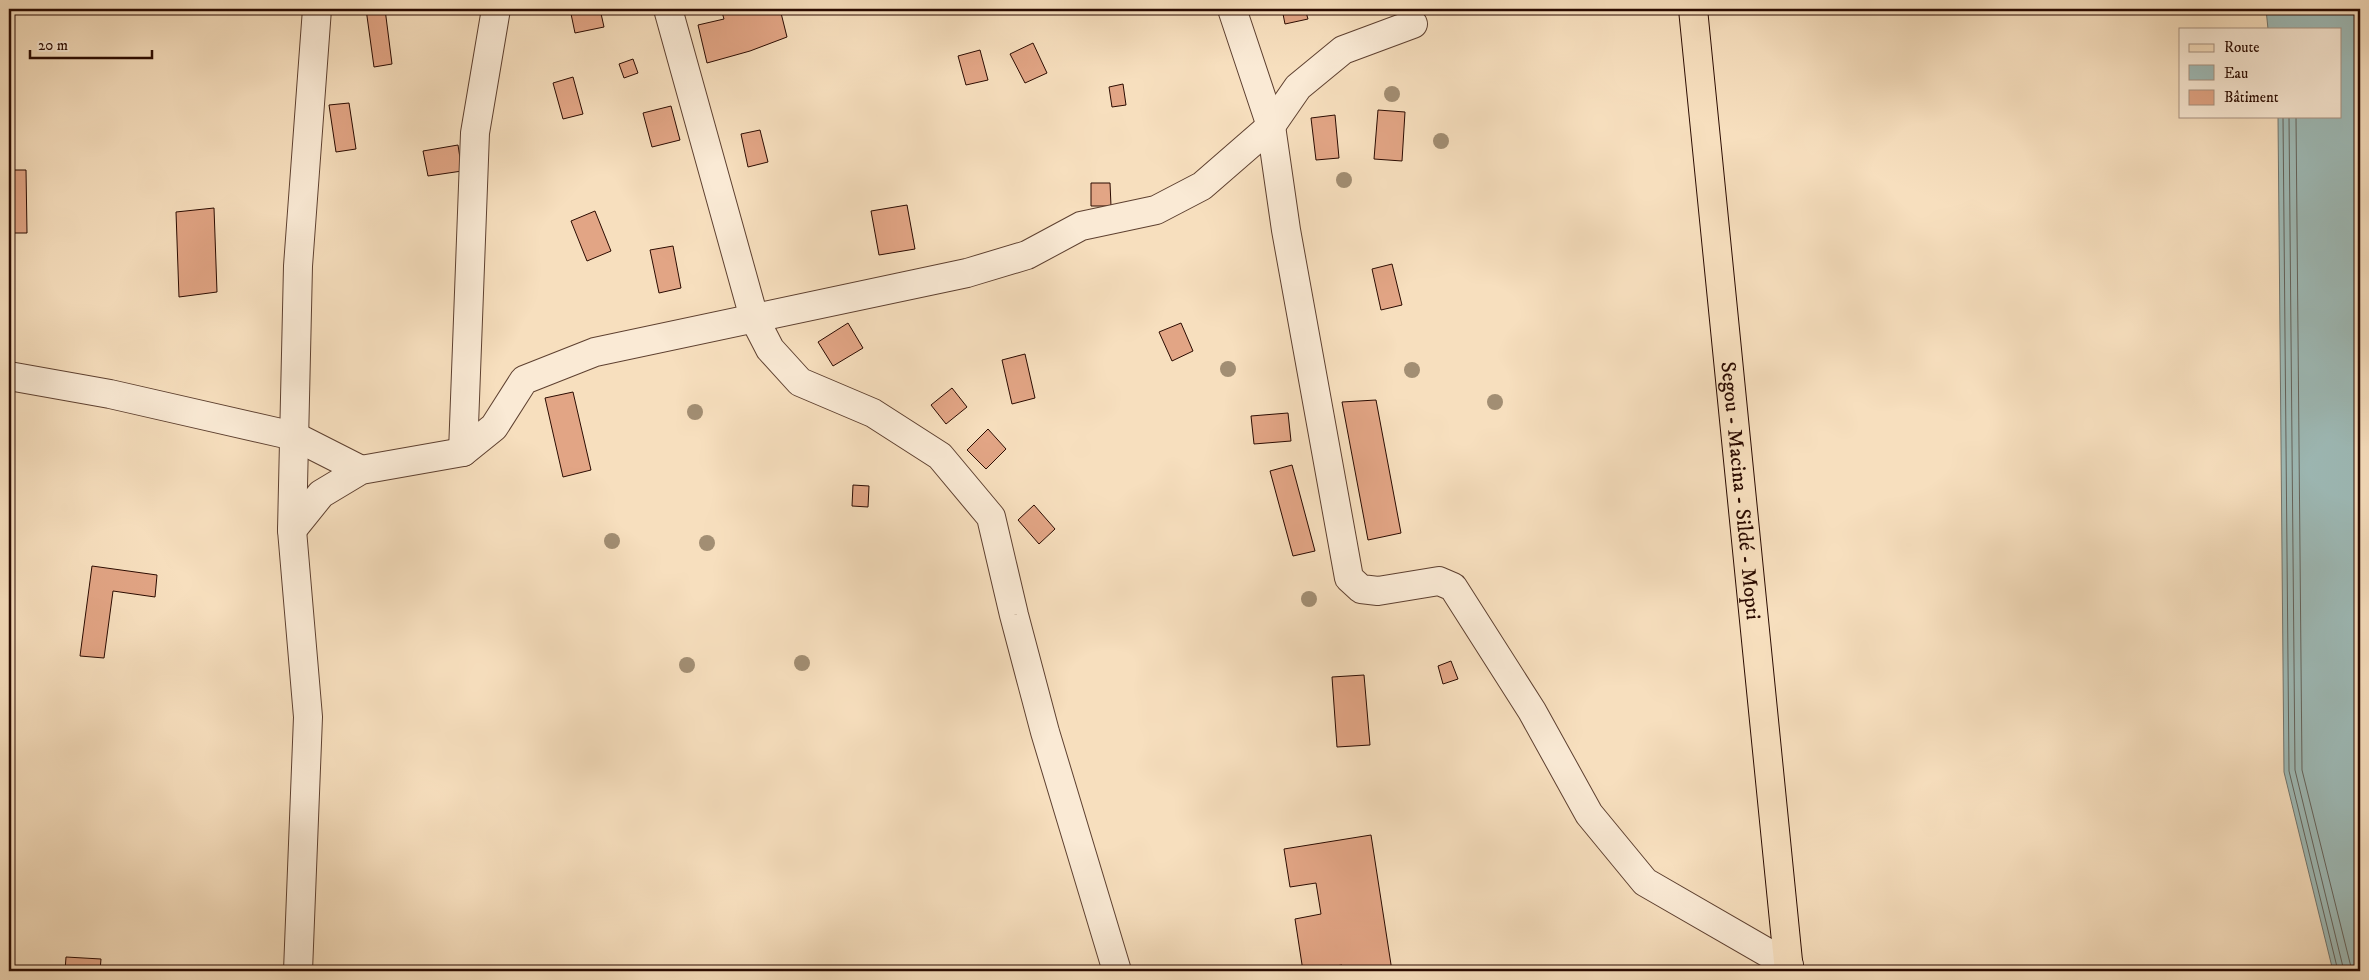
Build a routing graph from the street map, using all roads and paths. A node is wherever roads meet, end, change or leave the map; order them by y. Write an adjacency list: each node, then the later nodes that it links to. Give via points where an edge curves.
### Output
1 (317, 9): 10 (street, via 298,266)
2 (496, 9): 11 (street, via 475,133)
3 (668, 9): 8 (street)
4 (1232, 9): 7 (street)
5 (1693, 9): 14 (main road, Segou - Macina - Sildé - Mopti)
6 (1414, 24): 7 (street, via 1343,50 1298,87)
7 (1270, 126): 8 (street, via 1202,186 1156,210 1081,226 1027,255 967,273); 14 (street, via 1349,578 1361,589 1378,591 1439,581 1453,587 1532,711 1589,814 1645,882)
8 (754, 318): 11 (street, via 595,352 524,380 494,427); 16 (street, via 770,349 800,382 873,413 940,456 991,517 1045,732)
9 (9, 376): 10 (street, via 110,394)
10 (294, 436): 12 (street); 13 (street)
11 (463, 452): 12 (street)
12 (361, 470): 13 (street, via 321,494)
13 (292, 530): 15 (street, via 308,717)
14 (1789, 968)
15 (298, 971)
16 (1118, 971)

